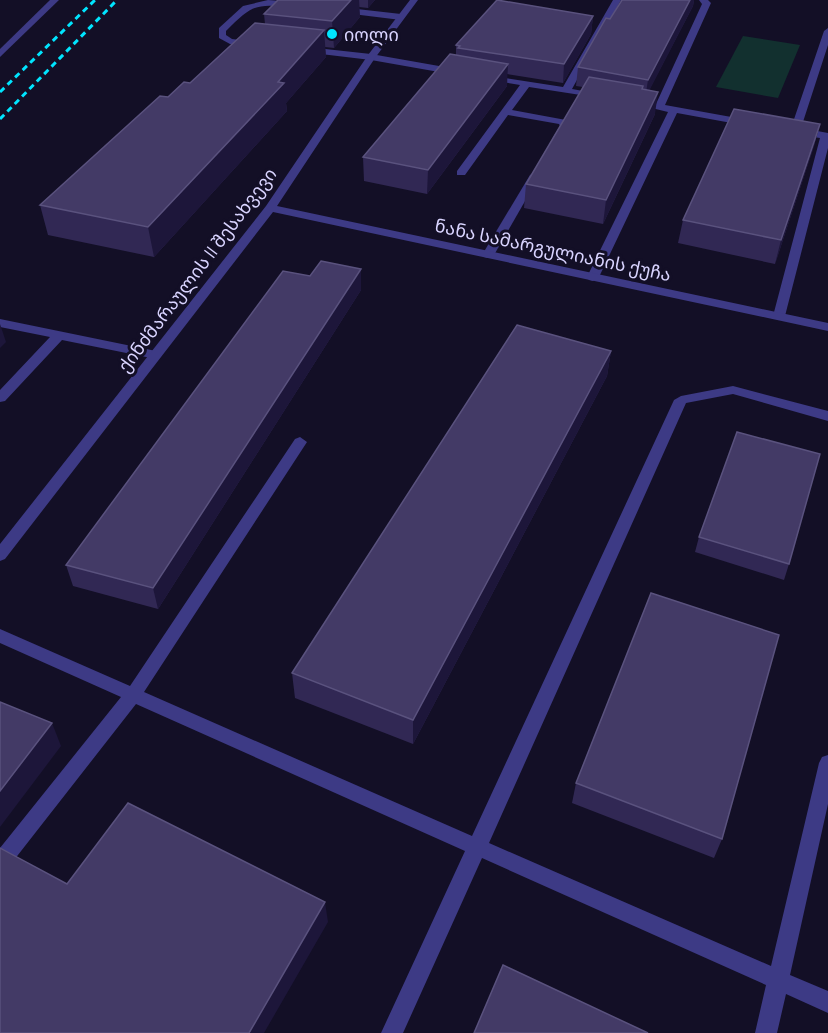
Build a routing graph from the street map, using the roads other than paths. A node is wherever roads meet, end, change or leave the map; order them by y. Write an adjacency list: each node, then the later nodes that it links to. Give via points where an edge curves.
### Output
1 (55, 0): 11 (street)
2 (414, 0): 7 (street, ქინძმარაულის II შესახვევი)
3 (617, 0): 16 (street)
4 (703, 0): 19 (street, via 707,3)
5 (300, 5): 9 (street, via 252,3 222,30 222,36 230,41)
6 (334, 9): 7 (street)
7 (401, 17): 12 (street, ქინძმარაულის II შესახვევი)
8 (828, 31): 24 (street)
9 (265, 45)
10 (301, 49): 12 (street)
11 (0, 54)
12 (371, 57): 13 (street); 29 (street, ქინძმარაულის II შესახვევი)
13 (471, 74)
14 (482, 76): 15 (street)
15 (526, 84): 16 (street); 21 (street)
16 (566, 91): 17 (street)
17 (605, 98)
18 (627, 101): 19 (street)
19 (659, 107): 20 (street)
20 (674, 110): 22 (street); 31 (street)
21 (506, 112): 26 (street, via 562,122 565,126); 28 (street)
22 (762, 125)
23 (784, 129): 24 (street)
24 (795, 131): 25 (street)
25 (827, 136): 32 (street)
26 (553, 145)
27 (541, 165): 30 (street)
28 (461, 173)
29 (270, 208): 30 (street, ნანა სამარგულიანის ქუჩა); 36 (street, ქინძმარაულის II შესახვევი)
30 (488, 255): 31 (street, ნანა სამარგულიანის ქუჩა)
31 (593, 277): 32 (street, ნანა სამარგულიანის ქუჩა)
32 (779, 316): 34 (street, ნანა სამარგულიანის ქუჩა)
33 (0, 323): 35 (street)
34 (828, 327)
35 (58, 335): 36 (street); 37 (street)
36 (156, 356): 40 (street, ქინძმარაულის II შესახვევი)
37 (0, 398)
38 (828, 416): 44 (street, via 733,390 681,400)
39 (300, 442): 42 (street)
40 (0, 555)
41 (0, 636): 42 (street)
42 (134, 693): 44 (street); 45 (street)
43 (828, 763): 46 (street)
44 (478, 847): 46 (street); 48 (street)
45 (0, 862)
46 (778, 980): 47 (street); 49 (street)
47 (828, 1002)
48 (392, 1033)
49 (766, 1033)

